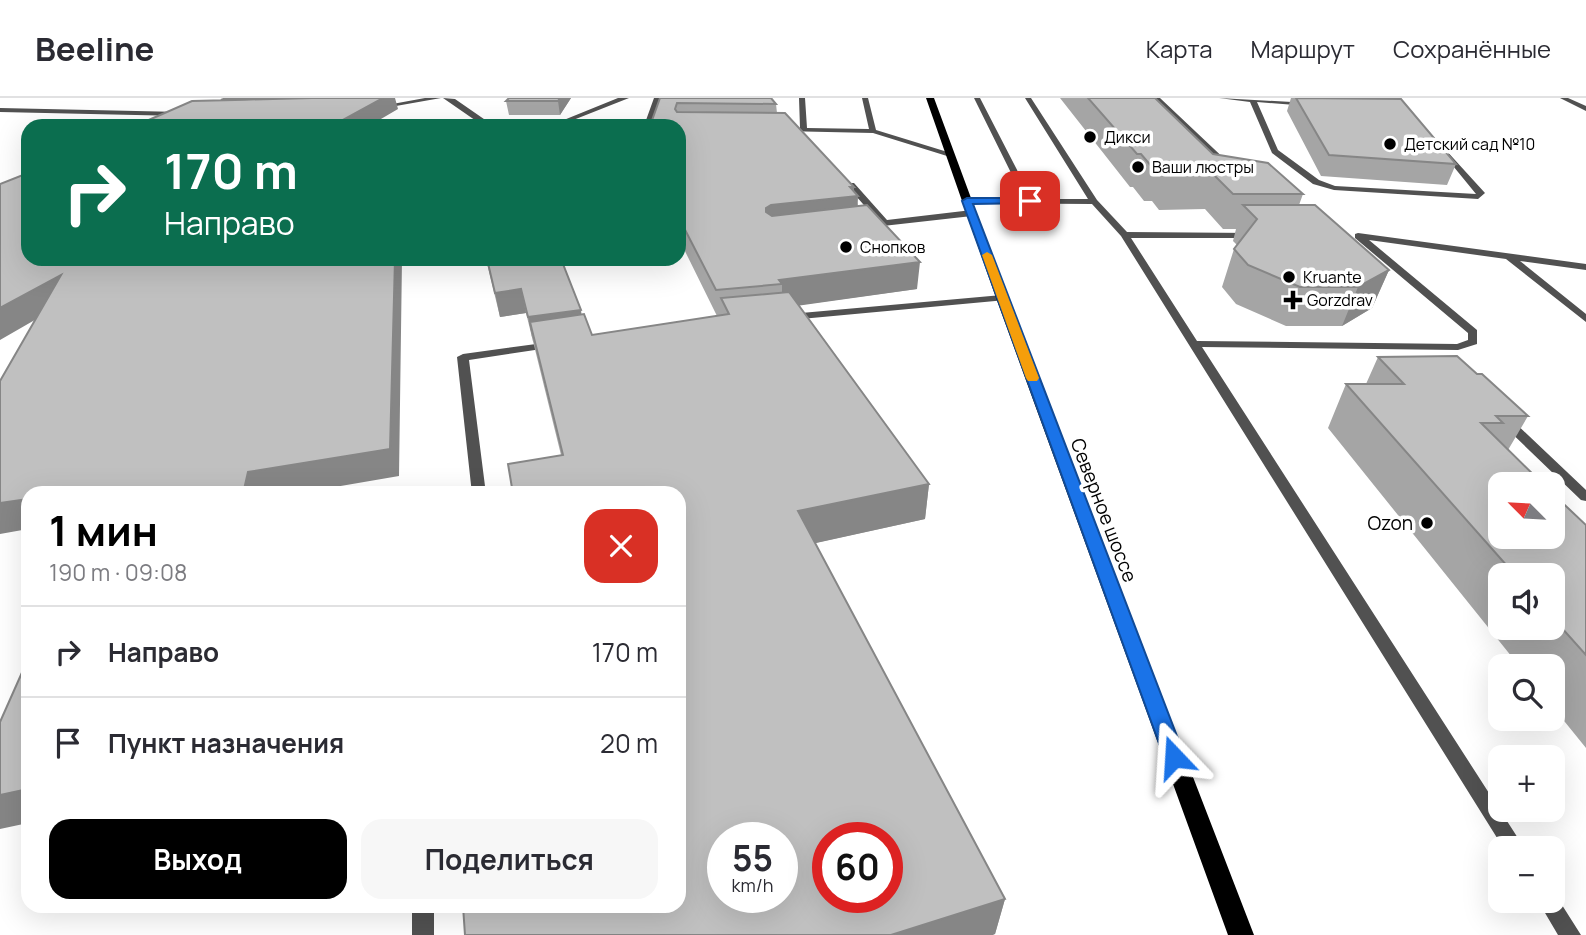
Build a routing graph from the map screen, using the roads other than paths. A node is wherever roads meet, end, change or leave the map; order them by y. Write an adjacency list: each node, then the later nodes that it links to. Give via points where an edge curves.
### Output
1 (438, 98): 15 (lane)
2 (446, 98): 19 (lane, via 459,101)
3 (626, 98): 20 (lane)
4 (657, 98): 21 (lane)
5 (802, 98): 23 (lane)
6 (865, 98): 24 (lane)
7 (930, 98): 26 (main road, Северное шоссе)
8 (977, 98): 29 (lane)
9 (1028, 98): 30 (lane)
10 (1156, 98): 27 (lane)
11 (1222, 98): 13 (lane)
12 (1563, 98): 16 (lane)
13 (1253, 101): 14 (lane); 25 (lane, via 1278,155 1325,186 1478,197 1481,193)
14 (1318, 105)
15 (373, 108)
16 (1586, 109)
17 (0, 110): 18 (lane)
18 (194, 114)
19 (478, 119)
20 (569, 119)
21 (649, 119)
22 (776, 130): 23 (lane)
23 (804, 130): 24 (lane)
24 (873, 131): 26 (lane)
25 (1439, 145)
26 (950, 154): 31 (main road, Северное шоссе)
27 (1234, 172)
28 (851, 186): 32 (lane)
29 (1030, 201): 30 (lane); 31 (lane)
30 (1094, 201): 34 (lane)
31 (969, 207): 32 (lane); 38 (main road, Северное шоссе)
32 (885, 223): 33 (lane)
33 (860, 226)
34 (1125, 235): 35 (lane); 42 (lane)
35 (1261, 235)
36 (1508, 256): 37 (lane); 40 (lane); 42 (lane, via 1355,236 1473,332 1474,342 1458,347 1434,352)
37 (1586, 267)
38 (1002, 298): 39 (lane); 50 (main road, Северное шоссе)
39 (771, 318)
40 (1586, 319)
41 (569, 342): 44 (lane, via 463,357)
42 (1194, 344): 46 (lane)
43 (1498, 413): 45 (lane)
44 (478, 486)
45 (1586, 497)
46 (1507, 836)
47 (423, 913): 49 (lane)
48 (1556, 913): 51 (lane)
49 (423, 935)
50 (1241, 935)
51 (1570, 935)

